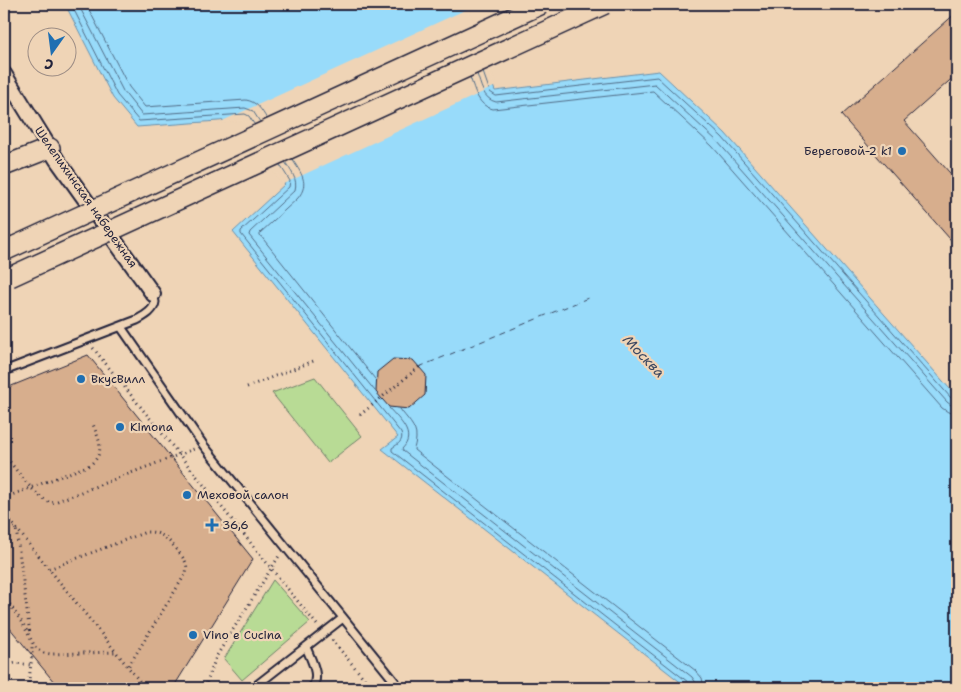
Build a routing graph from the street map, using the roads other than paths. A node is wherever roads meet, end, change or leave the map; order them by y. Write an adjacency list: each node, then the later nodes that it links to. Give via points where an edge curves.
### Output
1 (542, 4): 6 (street, bridge)
2 (605, 4): 7 (street, bridge)
3 (4, 74): 4 (street, Шелепихинская набережная)
4 (50, 148): 5 (street); 8 (street, Шелепихинская набережная)
5 (4, 166)
6 (4, 251)
7 (7, 278)
8 (153, 294): 9 (lane, via 155,302 147,315)
9 (121, 327): 10 (lane); 11 (lane, via 204,446)
10 (4, 371)
11 (343, 618): 12 (lane); 15 (lane)
12 (306, 647): 13 (lane); 14 (lane, via 316,675)
13 (253, 688)
14 (312, 688)
15 (400, 688)

